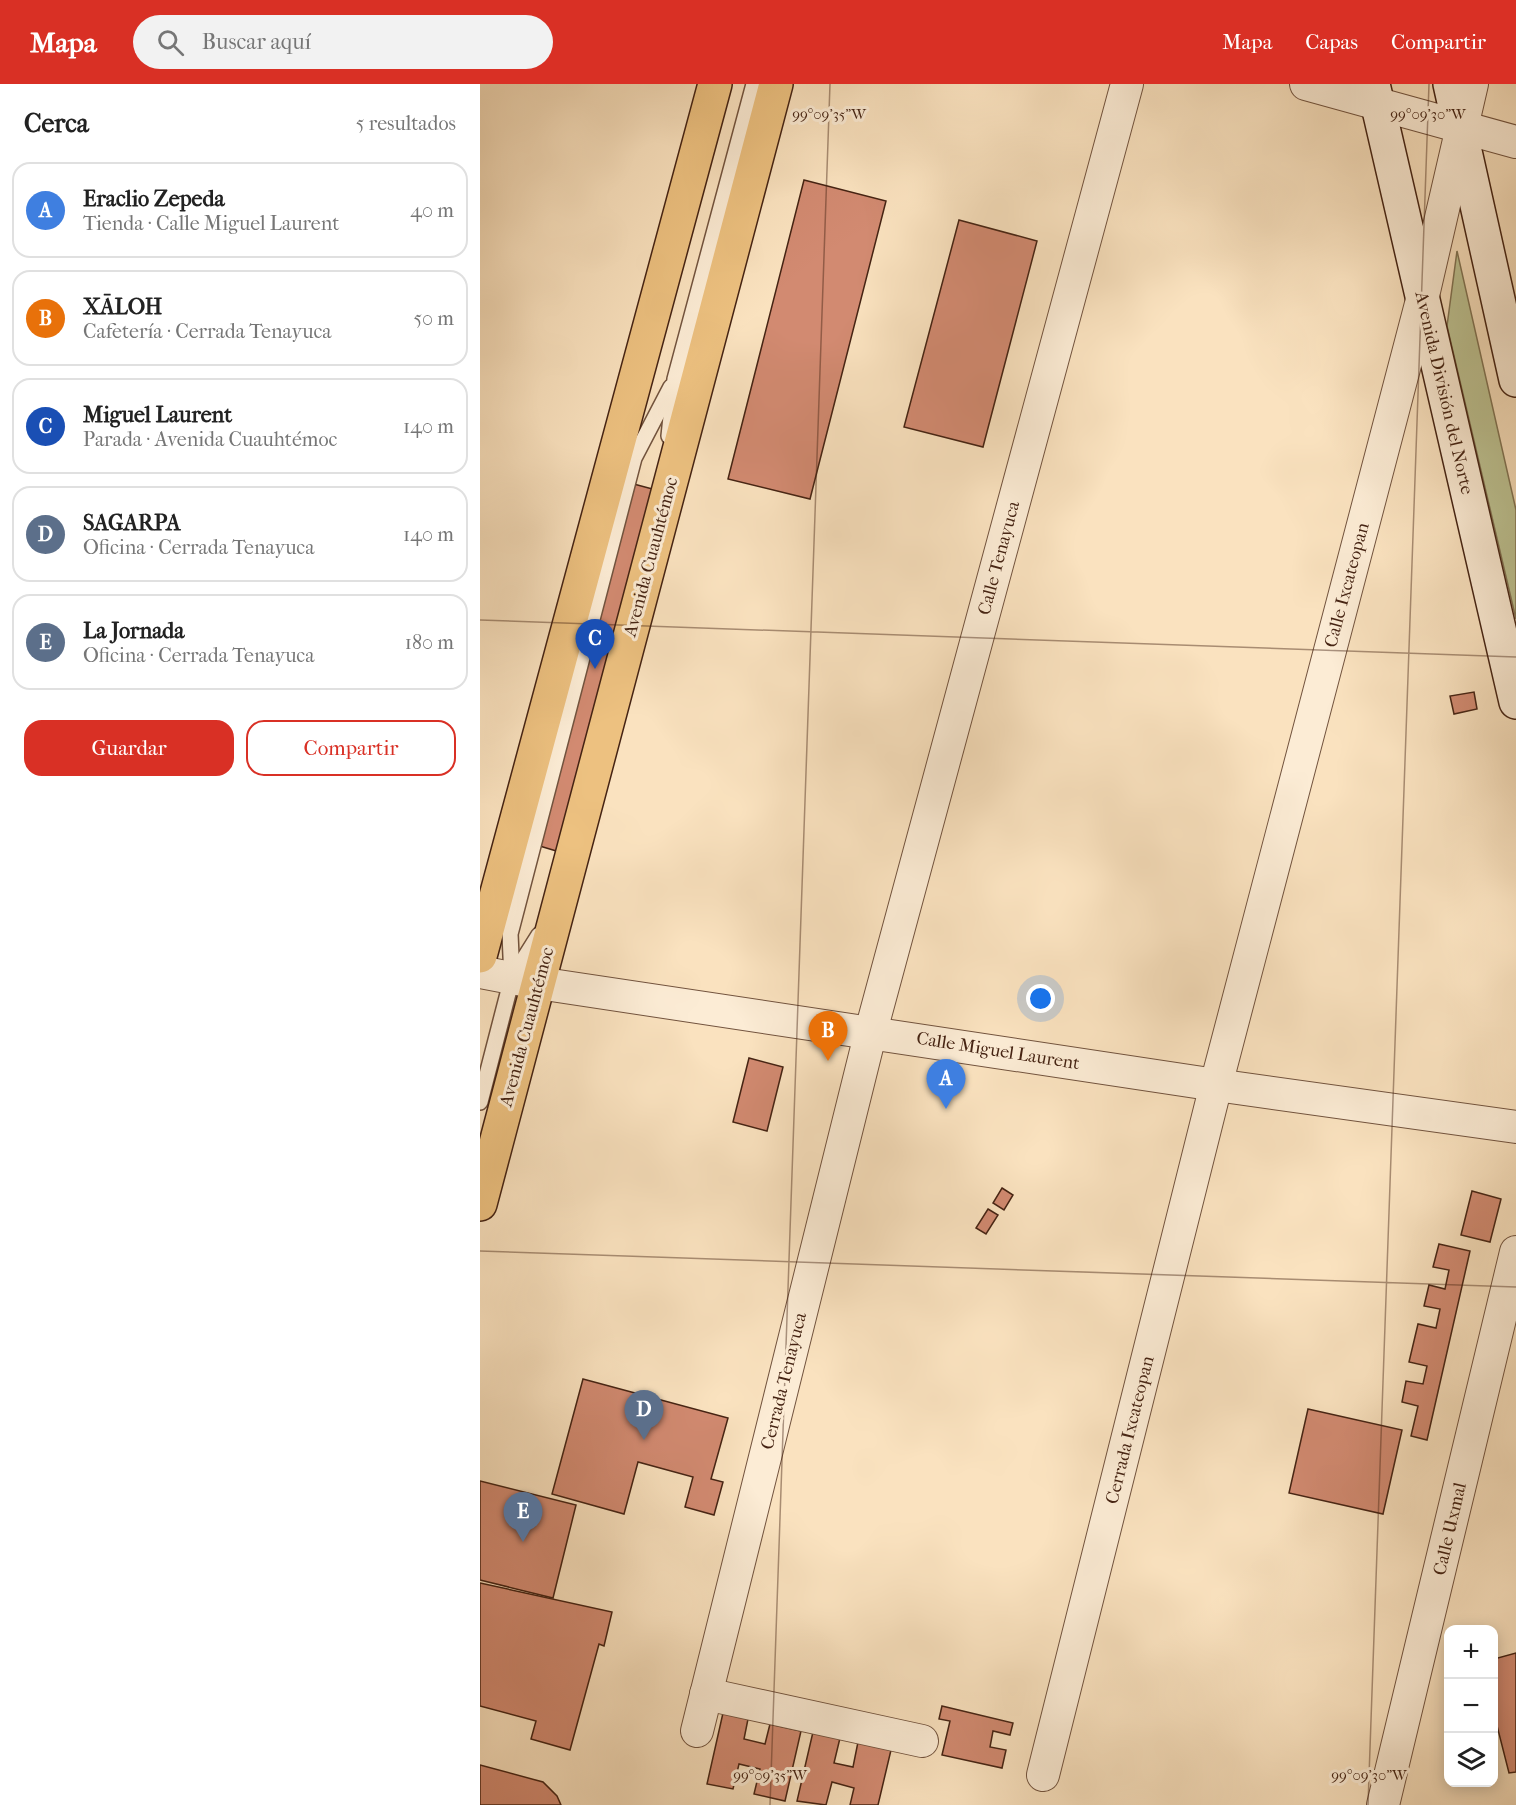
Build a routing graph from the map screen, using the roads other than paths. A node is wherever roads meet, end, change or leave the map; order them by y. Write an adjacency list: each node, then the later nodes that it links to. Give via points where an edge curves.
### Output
1 (715, 84): 15 (main road)
2 (754, 84): 12 (lane)
3 (776, 84): 17 (main road, Avenida Cuauhtémoc)
4 (1127, 84): 18 (street, Calle Tenayuca)
5 (1305, 84): 8 (street)
6 (1450, 84): 9 (main road)
7 (1472, 84): 9 (street, Calle Ixcateopan)
8 (1375, 94): 9 (street); 11 (main road, Avenida División del Norte)
9 (1461, 127): 10 (street); 11 (street, Calle Ixcateopan); 13 (main road)
10 (1516, 142)
11 (1422, 300): 14 (main road, Avenida División del Norte); 19 (street, Calle Ixcateopan)
12 (675, 379): 17 (lane, via 666,465); 17 (lane, via 634,458 510,934)
13 (1516, 380)
14 (1516, 702)
15 (480, 956)
16 (480, 972): 17 (street, Calle Miguel Laurent)
17 (525, 981): 18 (street, Calle Miguel Laurent); 20 (lane); 22 (main road, Avenida Cuauhtémoc)
18 (871, 1031): 19 (street, Calle Miguel Laurent); 24 (street, Cerrada Tenayuca)
19 (1216, 1085): 21 (street, Calle Miguel Laurent); 27 (street, Cerrada Ixcateopan)
20 (480, 1102)
21 (1516, 1127)
22 (480, 1204)
23 (1516, 1252): 28 (street, Calle Uxmal)
24 (706, 1694): 25 (street, Cerrada Tenayuca); 26 (street)
25 (697, 1731)
26 (922, 1741)
27 (1043, 1775)
28 (1383, 1805)

